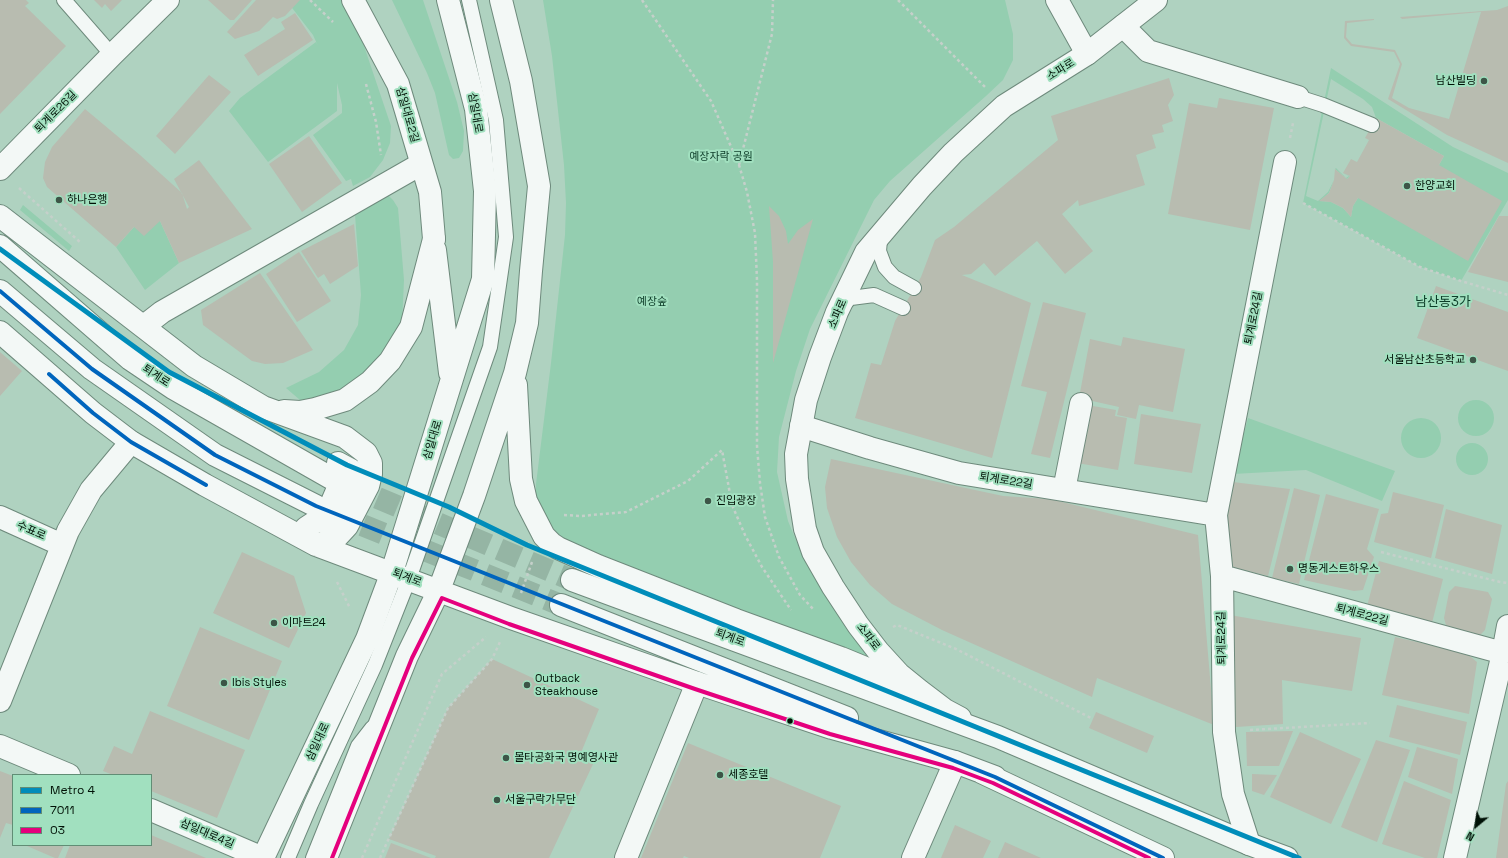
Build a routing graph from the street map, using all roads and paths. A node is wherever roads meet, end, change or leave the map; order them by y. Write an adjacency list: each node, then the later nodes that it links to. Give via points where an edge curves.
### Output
1 (64, 0): 16 (lane)
2 (168, 0): 16 (main road, 퇴계로26길)
3 (310, 0): 13 (path)
4 (353, 0): 22 (main road, 삼일대로2길, via 398,84)
5 (448, 0): 39 (main road, 삼일대로, via 476,109 485,191 482,279)
6 (469, 0): 55 (lane, 삼일대로, via 496,120 506,237 490,347)
7 (501, 0): 38 (main road, via 521,81 539,186 527,323)
8 (642, 0): 23 (path, via 711,101)
9 (773, 0): 23 (path, via 772,34)
10 (898, 0): 19 (path)
11 (1057, 0): 15 (main road)
12 (1156, 0): 14 (main road, 소파로)
13 (335, 24)
14 (1123, 26): 15 (main road, 소파로); 18 (main road, via 1148,51)
15 (1087, 54): 19 (main road, 소파로)
16 (112, 55): 24 (main road, 퇴계로26길)
17 (364, 77): 25 (path, via 376,122)
18 (1298, 97): 20 (lane); 21 (path)
19 (1004, 106): 28 (main road, 소파로, via 953,153)
20 (1372, 125)
21 (1285, 162): 26 (main road, 퇴계로24길)
22 (421, 164): 25 (main road); 29 (main road, 삼일대로2길, via 430,192)
23 (739, 165): 42 (path, via 755,234 758,314)
24 (0, 169)
25 (382, 187): 36 (main road, via 162,312)
26 (1279, 192): 33 (path, via 1420,267 1461,282); 48 (main road, 퇴계로24길)
27 (0, 216): 36 (main road)
28 (883, 233): 31 (lane, via 879,251 885,267 894,277); 35 (main road, 소파로, via 866,252)
29 (434, 239): 39 (main road, 삼일대로2길); 41 (main road, via 411,327 390,361 370,382 345,400 315,409 288,412)
30 (0, 246): 45 (main road, 퇴계로, via 130,359 173,388)
31 (914, 288)
32 (0, 291): 47 (main road, via 92,369 208,450)
33 (1508, 294)
34 (903, 308): 35 (lane, via 880,297 867,295 851,298)
35 (837, 312): 43 (main road, 소파로, via 806,400)
36 (144, 326): 41 (main road, via 194,366)
37 (0, 332): 44 (main road, 퇴계로, via 93,413)
38 (516, 373): 59 (main road); 69 (main road, via 521,479 526,501 544,536 552,544 598,566 875,672)
39 (451, 381): 55 (main road, 삼일대로)
40 (1081, 404): 46 (main road)
41 (263, 407): 52 (main road, via 345,437 366,453 371,463 368,486 347,526 335,539)
42 (757, 419)
43 (801, 426): 46 (main road, 퇴계로22길, via 959,473); 64 (main road, 소파로, via 796,454 805,529 833,587)
44 (131, 442): 51 (main road, via 90,490); 52 (main road, 퇴계로)
45 (331, 478)
46 (1064, 490): 48 (main road, 퇴계로22길)
47 (316, 506)
48 (1216, 515): 56 (main road, 퇴계로24길)
49 (0, 517): 51 (main road, 수표로)
50 (559, 518): 61 (path, via 564,515 626,512 688,481 722,450 732,505 745,535 762,567)
51 (62, 545): 68 (main road)
52 (316, 545): 55 (main road, 퇴계로)
53 (1381, 552): 58 (path)
54 (532, 560): 62 (path)
55 (400, 576): 59 (main road, 퇴계로); 81 (main road, 삼일대로, via 367,639); 82 (lane, 삼일대로, via 375,665)
56 (1222, 576): 65 (main road, 퇴계로22길); 73 (main road, 퇴계로24길)
57 (572, 580): 74 (main road, 퇴계로)
58 (1508, 583)
59 (439, 590): 62 (main road, 퇴계로); 70 (main road, via 407,656)
60 (562, 605): 78 (main road, 퇴계로)
61 (794, 614)
62 (511, 618): 67 (main road, 퇴계로); 86 (path, via 492,659 448,708)
63 (1508, 626): 65 (main road)
64 (868, 639): 69 (main road, 소파로, via 899,674); 71 (path, via 897,625 956,649)
65 (1503, 653): 91 (main road)
66 (442, 674): 85 (path)
67 (697, 683): 76 (main road, 퇴계로, via 832,728); 87 (main road)
68 (0, 701)
69 (945, 710): 74 (main road)
70 (384, 712): 83 (lane, via 358,746); 84 (main road)
71 (1093, 719)
72 (1370, 723): 73 (path)
73 (1224, 732): 80 (main road, 퇴계로24길, via 1233,794)
74 (998, 737): 80 (main road, 퇴계로)
75 (0, 746): 77 (main road)
76 (955, 762): 78 (main road, 퇴계로); 88 (main road)
77 (67, 774)
78 (995, 777): 89 (main road, 퇴계로)
79 (152, 810): 81 (main road, 삼일대로4길)
80 (1249, 844): 90 (main road, 퇴계로)
81 (263, 858)
82 (288, 858)
83 (313, 858)
84 (326, 858)
85 (362, 858)
86 (380, 858)
87 (626, 858)
88 (913, 858)
89 (1162, 858)
90 (1287, 858)
91 (1455, 858)

